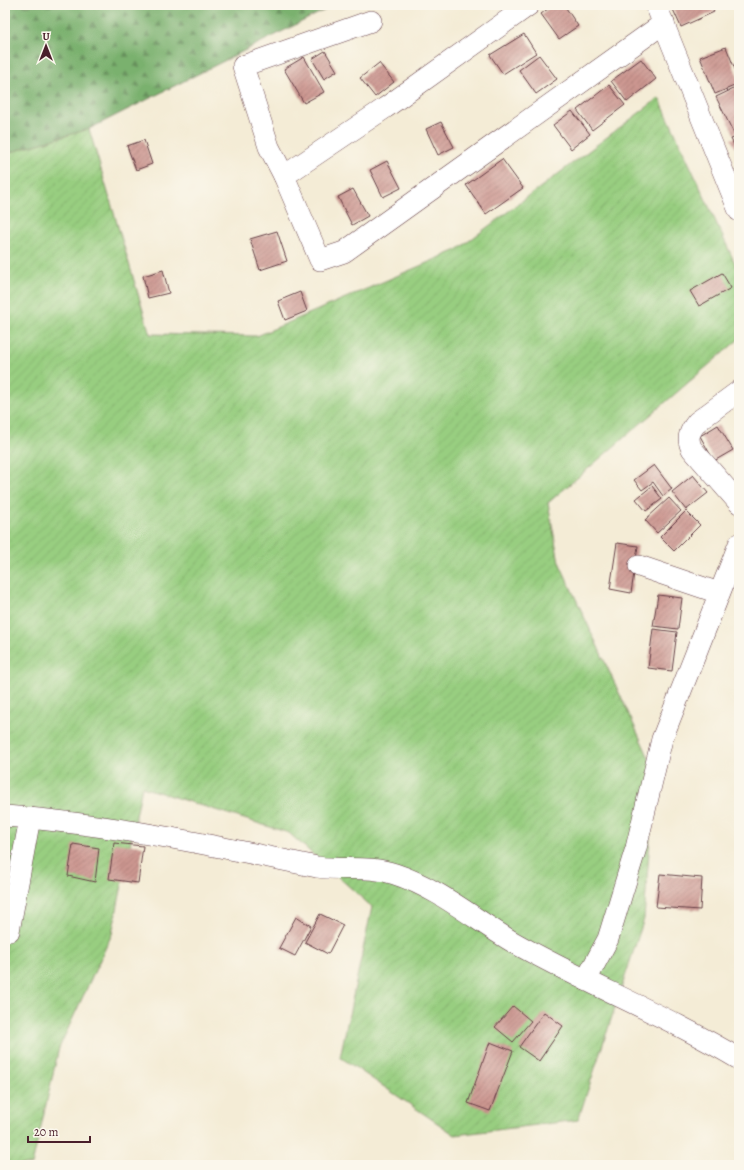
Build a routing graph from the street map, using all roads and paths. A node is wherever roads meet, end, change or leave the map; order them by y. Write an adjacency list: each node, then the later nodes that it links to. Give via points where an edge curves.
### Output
1 (529, 5): 4 (street, via 385,108)
2 (660, 14): 4 (street, via 344,252 320,260); 5 (street)
3 (371, 22): 4 (street, via 243,66 269,147)
4 (284, 176)
5 (739, 211)
6 (739, 391): 7 (street, via 697,422 689,437 692,449)
7 (739, 504)
8 (739, 544): 10 (street)
9 (638, 566): 10 (street)
10 (719, 593): 14 (street, via 662,739 636,848 608,939)
11 (5, 816): 12 (street)
12 (30, 818): 13 (street); 14 (street, via 176,838 328,869 377,869 423,885 513,942)
13 (9, 931)
14 (586, 980): 15 (street, via 711,1042)
15 (739, 1059)

